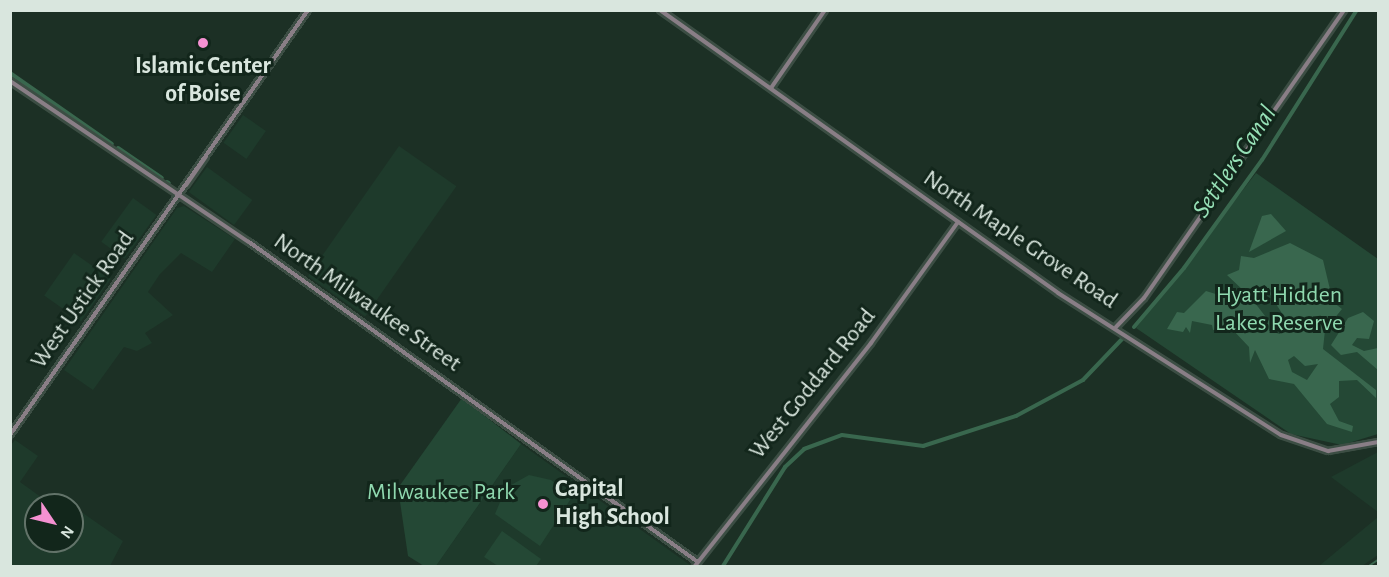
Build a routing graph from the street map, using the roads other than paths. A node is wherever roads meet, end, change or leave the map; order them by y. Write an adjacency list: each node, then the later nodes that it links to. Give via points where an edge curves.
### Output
1 (308, 10): 7 (main road, West Ustick Road)
2 (660, 10): 6 (main road, North Maple Grove Road)
3 (825, 10): 6 (main road)
4 (1344, 10): 9 (main road, via 1144,298)
5 (10, 81): 7 (main road, North Milwaukee Street)
6 (771, 88): 8 (main road, North Maple Grove Road)
7 (178, 196): 10 (main road, West Ustick Road); 12 (main road, North Milwaukee Street)
8 (958, 222): 9 (main road, North Maple Grove Road); 12 (main road, West Goddard Road, via 871,343)
9 (1116, 327): 11 (main road, North Maple Grove Road, via 1299,445 1333,452)
10 (10, 435)
11 (1378, 442)
12 (696, 564)

